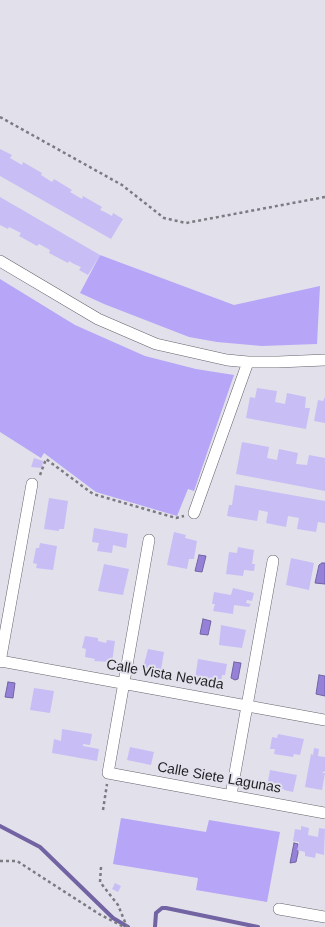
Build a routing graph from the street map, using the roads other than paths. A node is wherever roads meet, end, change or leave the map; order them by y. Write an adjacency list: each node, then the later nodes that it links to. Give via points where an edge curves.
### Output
1 (0, 261): 3 (street, via 98,319 156,344 227,360)
2 (325, 360): 3 (street)
3 (248, 362): 5 (street)
4 (32, 484): 8 (street)
5 (194, 513)
6 (149, 540): 9 (street)
7 (273, 561): 10 (street)
8 (0, 661): 9 (street, Calle Vista Nevada)
9 (124, 683): 10 (street, Calle Vista Nevada); 12 (street, Calle Siete Lagunas, via 108,773)
10 (247, 706): 11 (street, Calle Vista Nevada); 12 (street)
11 (325, 720)
12 (230, 795): 13 (street, Calle Siete Lagunas)
13 (325, 813)
14 (279, 909): 15 (street)
15 (325, 917)

